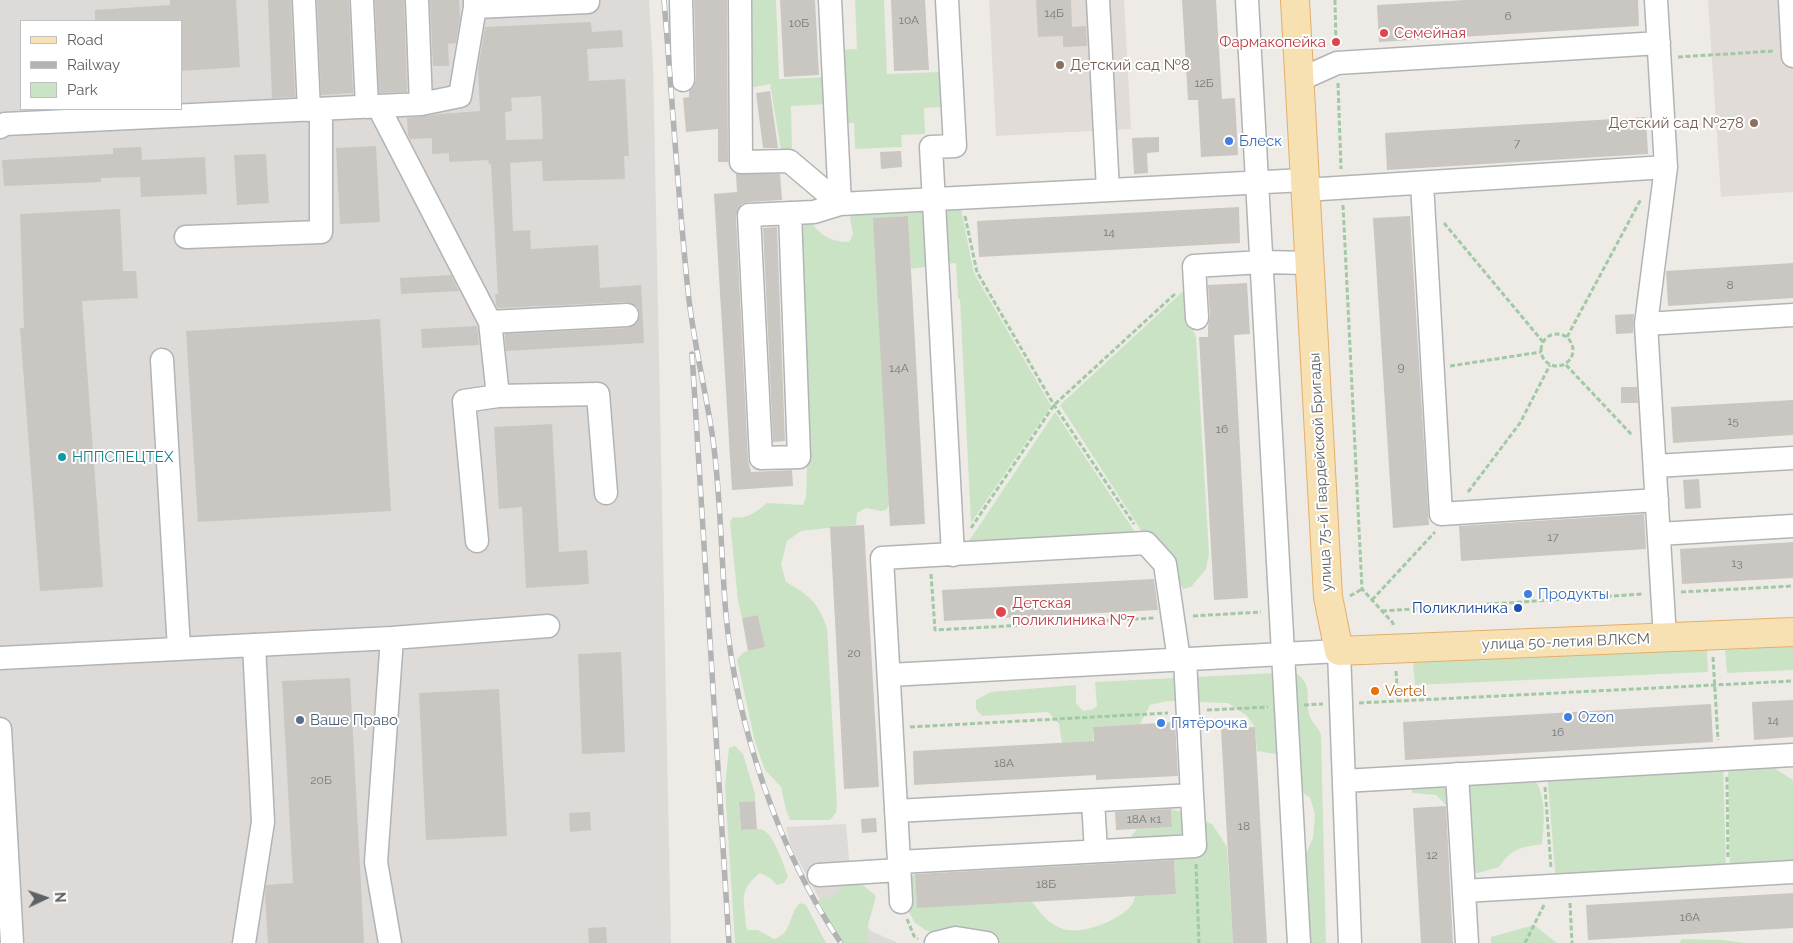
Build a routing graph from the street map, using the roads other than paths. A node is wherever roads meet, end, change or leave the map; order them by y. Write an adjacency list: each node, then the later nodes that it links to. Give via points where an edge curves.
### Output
1 (304, 0): 22 (street)
2 (362, 0): 21 (street)
3 (417, 0): 20 (street)
4 (588, 0): 14 (street)
5 (681, 0): 18 (street)
6 (740, 0): 30 (street, via 741,162 789,161)
7 (830, 0): 30 (street)
8 (947, 0): 29 (street, via 954,146 931,147)
9 (1098, 0): 27 (street)
10 (1248, 0): 25 (street)
11 (1295, 0): 19 (main road, улица 75-й Гвардейской Бригады)
12 (1656, 0): 15 (street)
13 (1790, 0): 16 (street)
14 (475, 4): 20 (street, via 460,96)
15 (1660, 50): 19 (street, via 1337,63); 24 (street)
16 (1792, 50): 17 (street)
17 (1793, 56)
18 (683, 80)
19 (1299, 80): 26 (main road, улица 75-й Гвардейской Бригады)
20 (421, 104): 21 (street)
21 (372, 106): 22 (street); 38 (street)
22 (315, 110): 23 (street, via 5,124); 32 (street, via 321,232)
23 (0, 127)
24 (1662, 168): 28 (street); 39 (street)
25 (1258, 182): 26 (street); 27 (street); 33 (street)
26 (1305, 185): 28 (street); 34 (main road, улица 75-й Гвардейской Бригады)
27 (1108, 190): 29 (street)
28 (1422, 190): 45 (street, via 1441,514)
29 (934, 199): 30 (street); 49 (street)
30 (840, 204): 31 (street, via 814,212)
31 (790, 213): 31 (street, via 749,215 761,458 799,458)
32 (186, 237)
33 (1262, 262): 34 (street); 37 (street, via 1194,266); 57 (street)
34 (1309, 263): 56 (main road, улица 75-й Гвардейской Бригады, via 1328,597)
35 (627, 315): 38 (street)
36 (1793, 315): 39 (street)
37 (1197, 318)
38 (490, 322): 41 (street)
39 (1646, 324): 43 (street)
40 (162, 360): 55 (street)
41 (498, 396): 44 (street, via 598,394); 48 (street, via 464,401)
42 (1793, 458): 43 (street)
43 (1655, 462): 45 (street)
44 (606, 493)
45 (1657, 500): 47 (street)
46 (1793, 526): 47 (street)
47 (1659, 534): 53 (street)
48 (477, 541)
49 (953, 555): 59 (street, via 1146,543 1165,564); 60 (street, via 882,558)
50 (548, 626): 52 (street)
51 (1793, 632): 53 (main road, улица 50-летия ВЛКСМ)
52 (392, 638): 54 (street); 76 (street, via 376,862)
53 (1665, 638): 56 (main road, улица 50-летия ВЛКСМ)
54 (254, 645): 55 (street); 75 (street, via 263,822)
55 (179, 649): 58 (street)
56 (1339, 651): 57 (street); 64 (street, улица 75-й Гвардейской Бригады)
57 (1283, 654): 59 (street); 79 (street)
58 (0, 658)
59 (1182, 660): 60 (street); 65 (street)
60 (888, 675): 67 (street)
61 (0, 729): 74 (street)
62 (1793, 755): 63 (street)
63 (1457, 774): 64 (street); 72 (street)
64 (1344, 781): 80 (street, улица 75-й Гвардейской Бригады)
65 (1192, 795): 66 (street); 68 (street, via 1195,846)
66 (1093, 801): 67 (street); 68 (street)
67 (896, 811): 69 (street)
68 (1096, 852): 69 (street)
69 (899, 866): 71 (street); 73 (street)
70 (1793, 872): 72 (street)
71 (819, 875)
72 (1464, 891): 81 (street)
73 (901, 902)
74 (12, 943)
75 (244, 943)
76 (390, 943)
77 (936, 943): 78 (street, via 956,938)
78 (987, 943)
79 (1299, 943)
80 (1350, 943)
81 (1467, 943)

